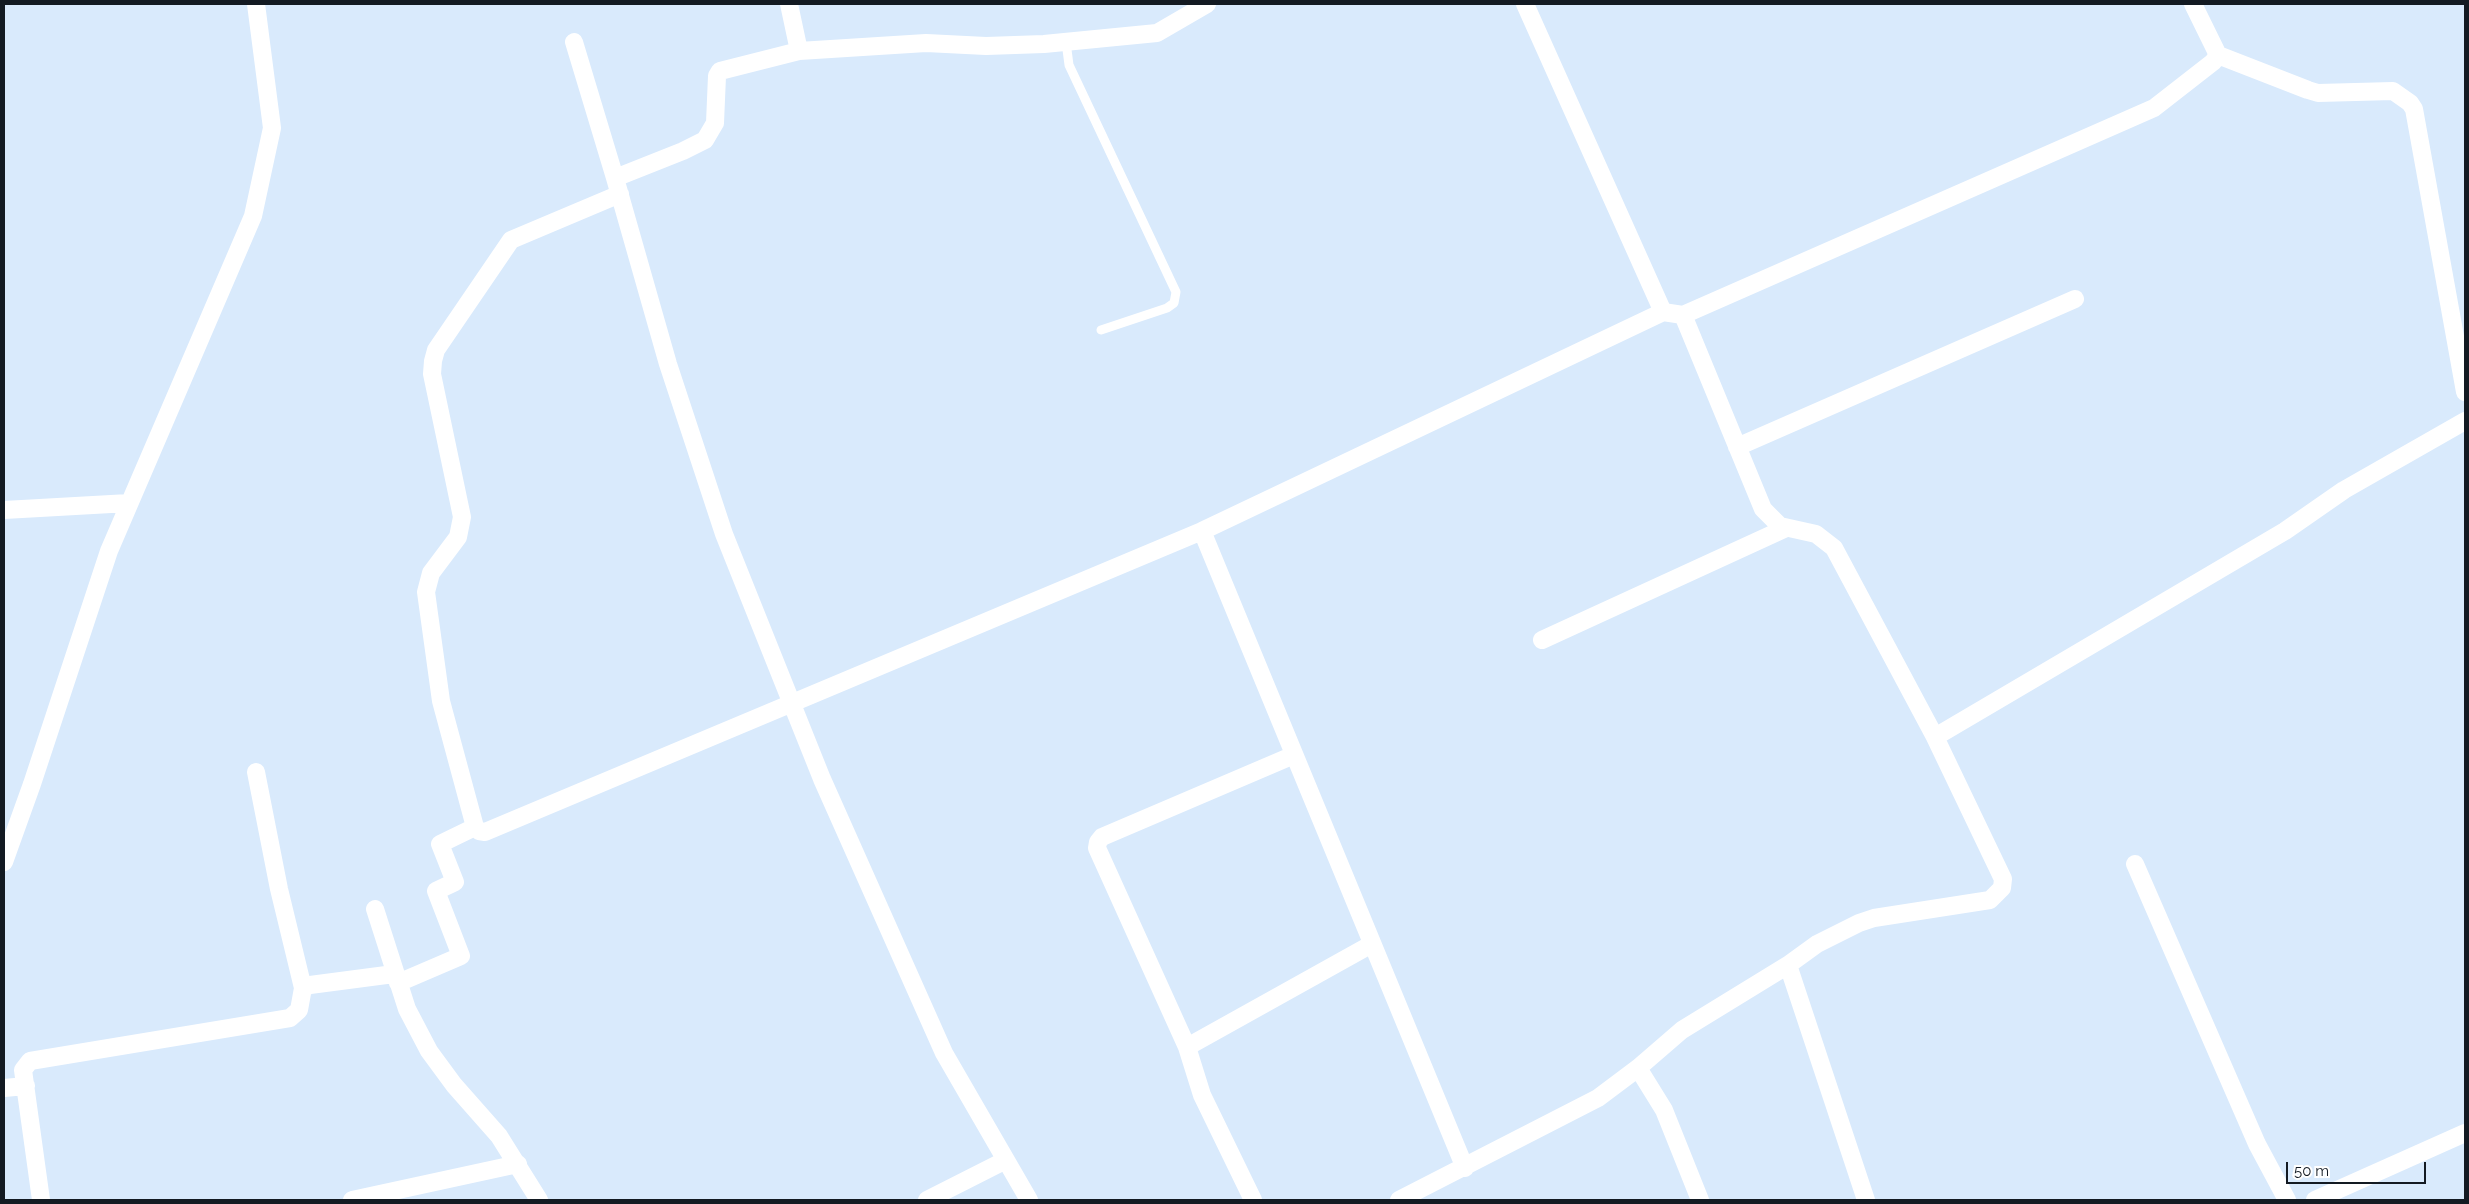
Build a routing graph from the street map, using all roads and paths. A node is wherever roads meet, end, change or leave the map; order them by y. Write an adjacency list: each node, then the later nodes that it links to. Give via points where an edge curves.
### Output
1 (789, 4): 8 (street)
2 (1207, 4): 7 (street, via 1158,33)
3 (1525, 4): 12 (street)
4 (2193, 4): 9 (street)
5 (260, 5): 18 (street, via 272,128 253,216)
6 (574, 42): 10 (street)
7 (1066, 42): 8 (street, via 986,46 926,43); 14 (lane, via 1069,65 1176,292 1174,303 1167,308)
8 (799, 51): 10 (street, via 720,71 717,76 715,124 705,140)
9 (2218, 55): 13 (street, via 2154,108); 15 (street, via 2318,93 2393,90 2410,103 2414,109)
10 (618, 186): 23 (street, via 668,364 724,534); 27 (street, via 511,240 436,350 433,361 432,374 462,517 458,538 431,573 426,592 441,701)
11 (2075, 299): 17 (street)
12 (1663, 312): 13 (street); 21 (street)
13 (1683, 315): 17 (street)
14 (1101, 330)
15 (2465, 392)
16 (2465, 421): 24 (street, via 2344,490 2286,531)
17 (1737, 447): 20 (street, via 1763,509 1774,522)
18 (129, 504): 19 (street); 28 (street, via 109,550)
19 (4, 510)
20 (1786, 528): 22 (street); 24 (street, via 1816,534 1834,548)
21 (1202, 531): 23 (street); 25 (street)
22 (1542, 640)
23 (792, 703): 27 (street, via 485,832); 40 (street, via 826,788 944,1052)
24 (1935, 736): 32 (street, via 2003,879 2002,888 1990,900 1859,923 1817,944)
25 (1294, 754): 31 (street); 35 (street, via 1102,837 1098,842 1097,848)
26 (256, 772): 34 (street)
27 (475, 828): 33 (street, via 440,844 456,882 436,891 461,956)
28 (4, 862)
29 (2135, 864): 52 (street, via 2257,1144)
30 (375, 909): 33 (street)
31 (1372, 944): 35 (street); 42 (street)
32 (1788, 965): 36 (street, via 1682,1030); 51 (street)
33 (396, 978): 34 (street); 41 (street, via 406,1009 429,1051)
34 (303, 988): 37 (street, via 299,1010 290,1018 30,1061 23,1070)
35 (1187, 1047): 48 (street, via 1202,1095)
36 (1638, 1068): 42 (street, via 1598,1098); 50 (street, via 1664,1110)
37 (26, 1086): 38 (street); 43 (street)
38 (4, 1088)
39 (2465, 1133): 53 (street)
40 (1006, 1160): 46 (street); 47 (street)
41 (518, 1164): 44 (street); 45 (street)
42 (1465, 1168): 49 (street)
43 (41, 1200)
44 (352, 1200)
45 (538, 1200)
46 (927, 1200)
47 (1029, 1200)
48 (1253, 1200)
49 (1399, 1200)
50 (1700, 1200)
51 (1866, 1200)
52 (2287, 1200)
53 (2315, 1200)

